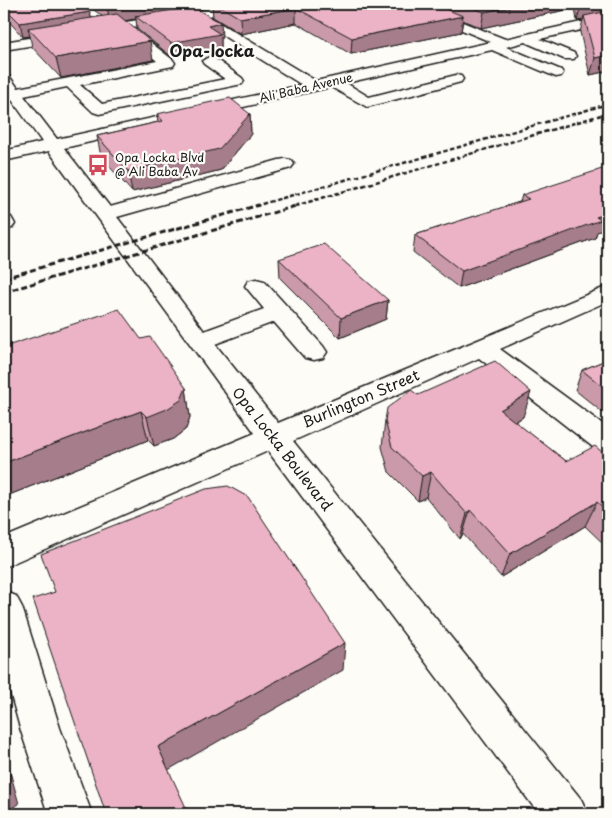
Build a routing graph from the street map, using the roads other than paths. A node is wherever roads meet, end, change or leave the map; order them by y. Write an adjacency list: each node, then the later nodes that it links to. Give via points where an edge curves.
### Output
1 (182, 4): 5 (street)
2 (257, 4): 5 (street)
3 (408, 4): 12 (street)
4 (150, 11): 7 (street)
5 (198, 14): 7 (street); 21 (street)
6 (92, 16): 10 (street)
7 (163, 20): 9 (street)
8 (608, 20): 11 (street, Ali Baba Avenue)
9 (123, 26): 10 (street); 22 (street, via 168,62)
10 (107, 29): 13 (street)
11 (526, 38): 12 (street, Ali Baba Avenue); 14 (street)
12 (498, 44): 16 (street); 19 (street, Ali Baba Avenue)
13 (4, 46)
14 (569, 56)
15 (210, 61): 23 (street, via 237,82)
16 (556, 73)
17 (4, 79): 22 (street, Opa Locka Boulevard)
18 (456, 79): 19 (street, via 367,102)
19 (333, 82): 21 (street, Ali Baba Avenue)
20 (74, 86): 23 (street, via 99,110)
21 (314, 86): 24 (street, Ali Baba Avenue)
22 (14, 93): 25 (street, Opa Locka Boulevard)
23 (123, 105): 24 (street)
24 (142, 125): 25 (street, Ali Baba Avenue)
25 (53, 145): 26 (street, Ali Baba Avenue); 28 (street, Opa Locka Boulevard)
26 (4, 156)
27 (285, 164): 28 (street)
28 (104, 215): 32 (street, Opa Locka Boulevard)
29 (256, 286): 31 (street)
30 (608, 293): 33 (street, Burlington Street)
31 (279, 312): 32 (street); 34 (street)
32 (199, 341): 35 (street, Opa Locka Boulevard)
33 (481, 347): 35 (street, Burlington Street); 36 (street)
34 (314, 352)
35 (274, 437): 37 (street, Burlington Street); 40 (street, Opa Locka Boulevard)
36 (608, 443)
37 (4, 553)
38 (4, 607): 39 (street)
39 (70, 814)
40 (566, 814)

